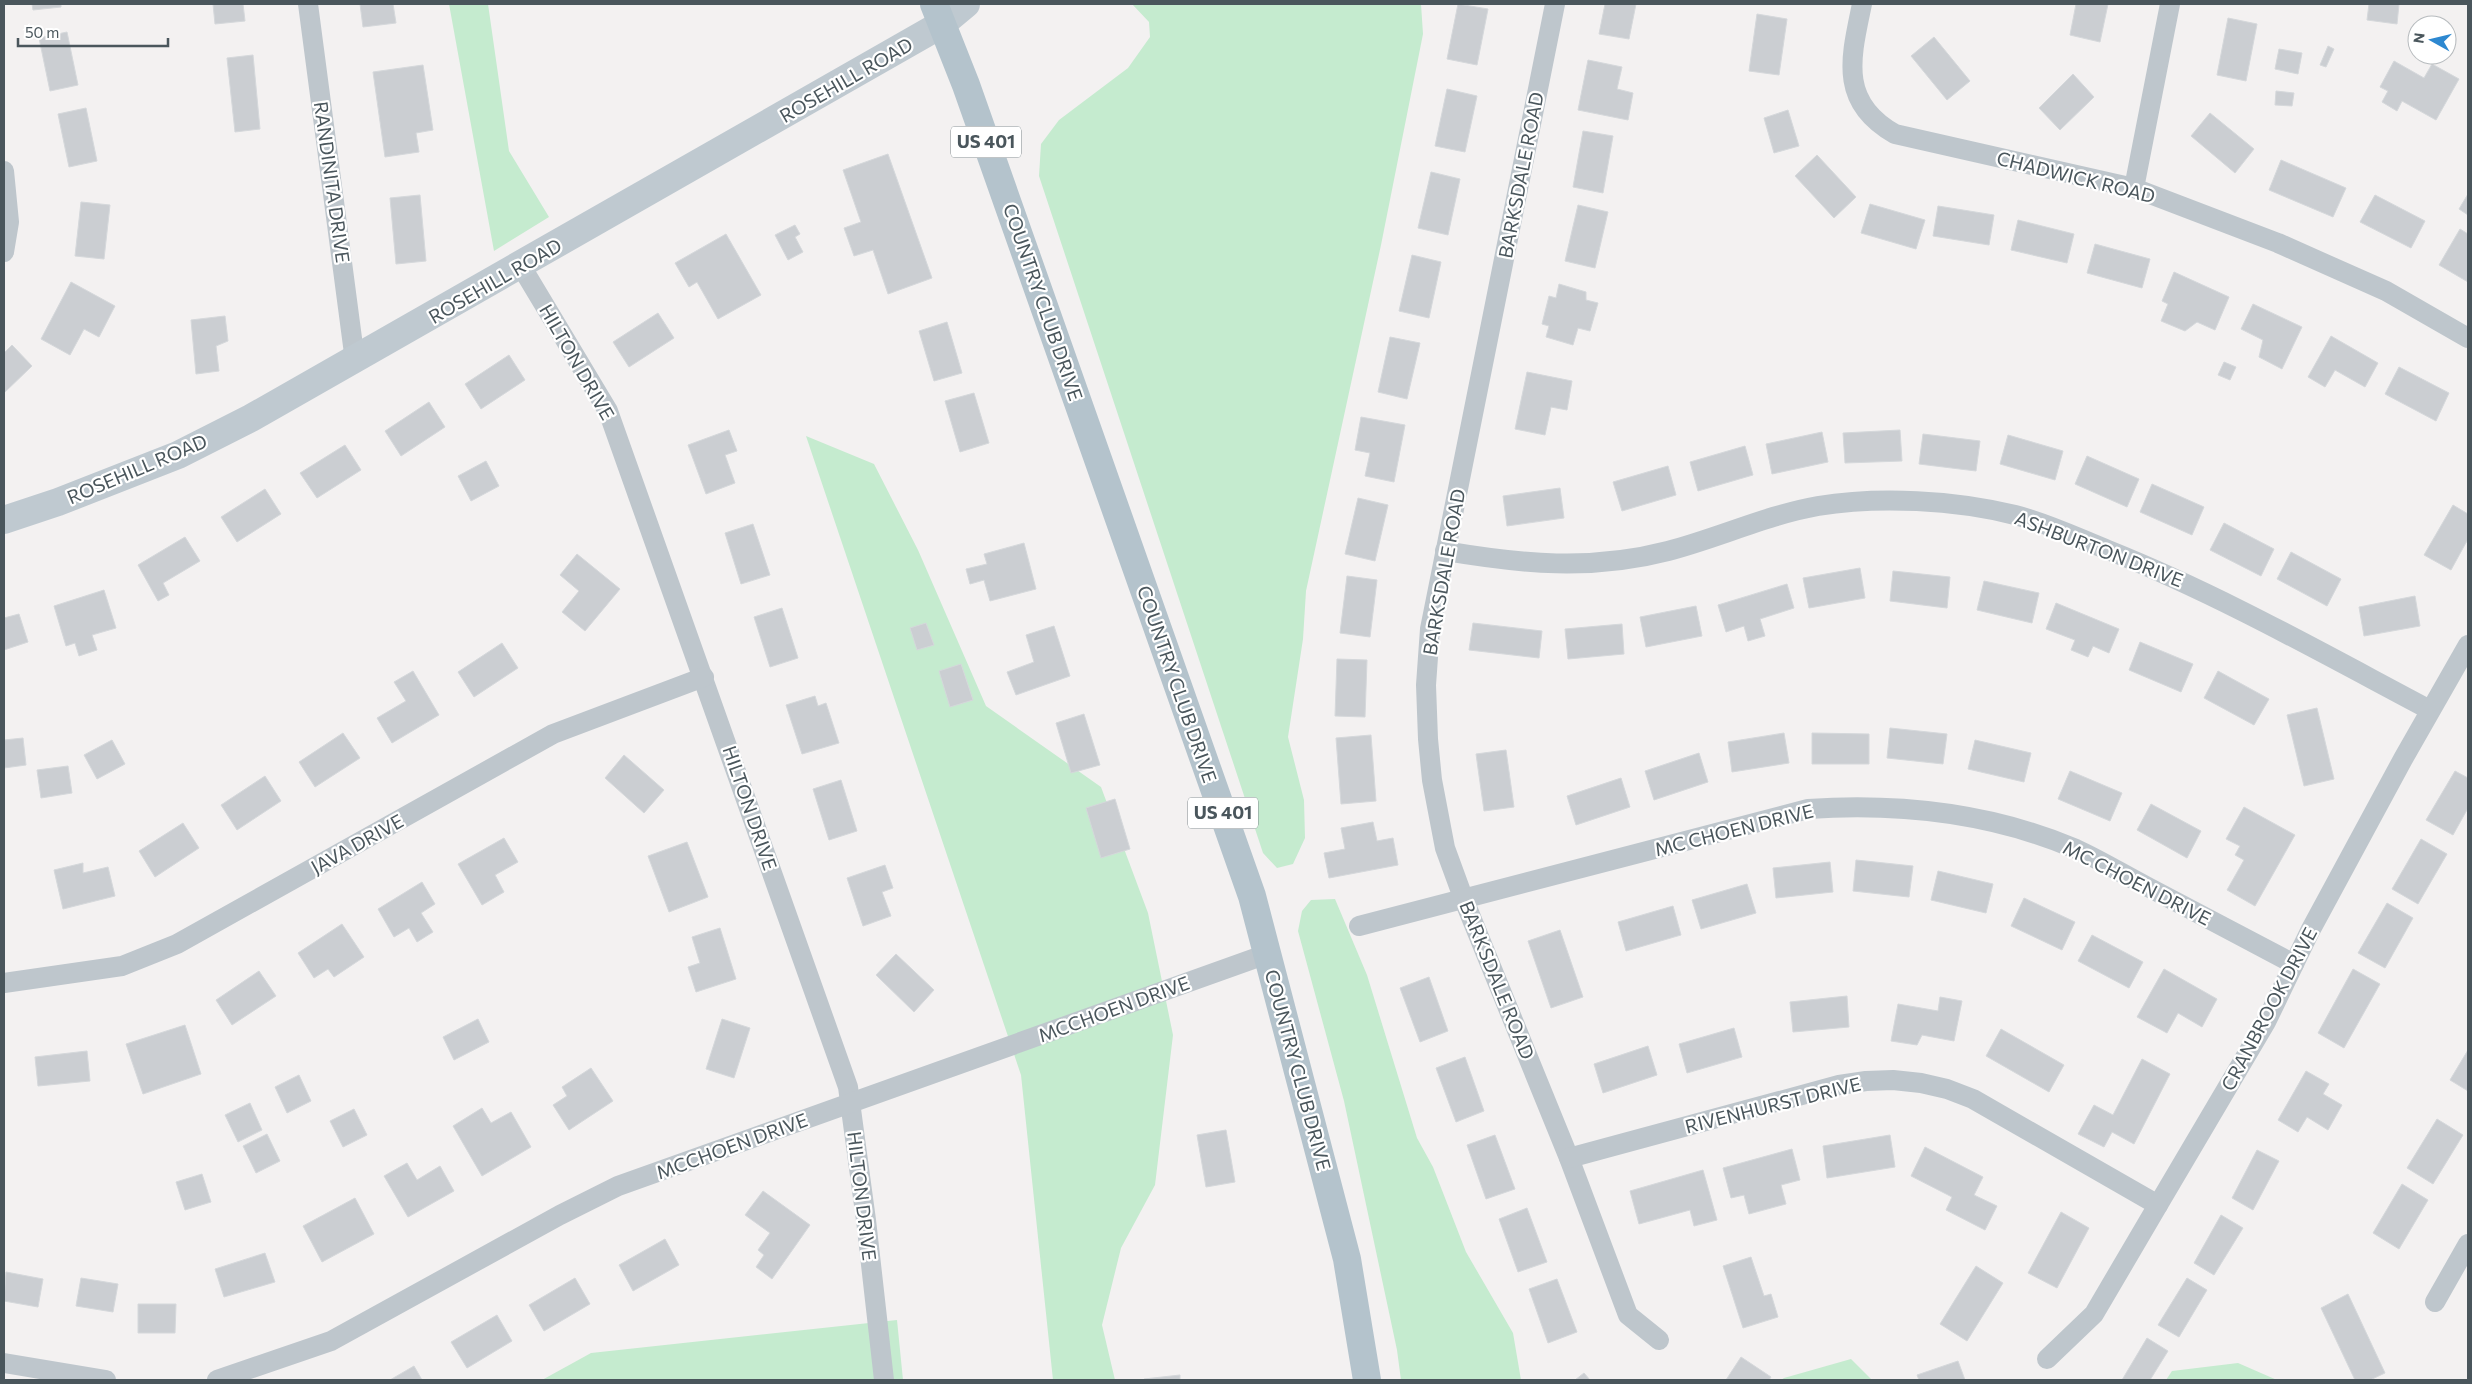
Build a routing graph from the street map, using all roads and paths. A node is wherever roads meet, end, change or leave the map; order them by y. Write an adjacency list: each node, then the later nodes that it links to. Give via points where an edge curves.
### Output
1 (308, 4): 12 (street, RANDINITA DRIVE)
2 (966, 4): 6 (main road, ROSEHILL ROAD)
3 (1555, 4): 14 (street, BARKSDALE ROAD)
4 (1862, 4): 8 (street, CHADWICK ROAD, via 1851,56 1853,83 1864,108 1883,127 1908,138)
5 (2170, 4): 8 (street)
6 (938, 14): 10 (main road, ROSEHILL ROAD); 20 (main road, COUNTRY CLUB DRIVE / US 401, via 966,85 1252,896)
7 (4, 171): 9 (street, via 10,222)
8 (2134, 188): 11 (street, CHADWICK ROAD, via 2278,243 2386,292)
9 (4, 252)
10 (521, 266): 12 (main road, ROSEHILL ROAD); 16 (street, HILTON DRIVE, via 608,411)
11 (2468, 338)
12 (355, 360): 13 (main road, ROSEHILL ROAD, via 178,455 76,496)
13 (4, 520)
14 (1445, 551): 17 (street, ASHBURTON DRIVE, via 1511,562 1593,563 1664,552 1817,506 1899,502 1981,509 2046,525 2160,570); 18 (street, BARKSDALE ROAD, via 1430,629 1426,685 1428,739 1445,848)
15 (2468, 645): 17 (street, CRANBROOK DRIVE)
16 (704, 677): 22 (street, JAVA DRIVE, via 553,734 149,957 122,966); 23 (street, HILTON DRIVE, via 848,1087)
17 (2430, 710): 21 (street, CRANBROOK DRIVE)
18 (1464, 900): 19 (street, MC CHOEN DRIVE); 21 (street, MC CHOEN DRIVE, via 1808,808 1890,807 1971,818 2024,831 2076,849); 24 (street, BARKSDALE ROAD)
19 (1359, 926)
20 (1267, 954): 23 (street, MCCHOEN DRIVE); 34 (main road, COUNTRY CLUB DRIVE / US 401, via 1347,1259)
21 (2294, 964): 25 (street, CRANBROOK DRIVE, via 2266,1022)
22 (4, 983)
23 (851, 1104): 32 (street, MCCHOEN DRIVE, via 618,1186 331,1341); 33 (street, HILTON DRIVE)
24 (1569, 1158): 25 (street, RIVENHURST DRIVE, via 1839,1085 1893,1080 1947,1089 1973,1099); 28 (street, BARKSDALE ROAD, via 1628,1314)
25 (2158, 1205): 29 (street, CRANBROOK DRIVE, via 2094,1314)
26 (2468, 1244): 27 (street)
27 (2435, 1302)
28 (1659, 1340)
29 (2047, 1359)
30 (14, 1370): 31 (street)
31 (106, 1380)
32 (217, 1380)
33 (884, 1380)
34 (1367, 1380)

